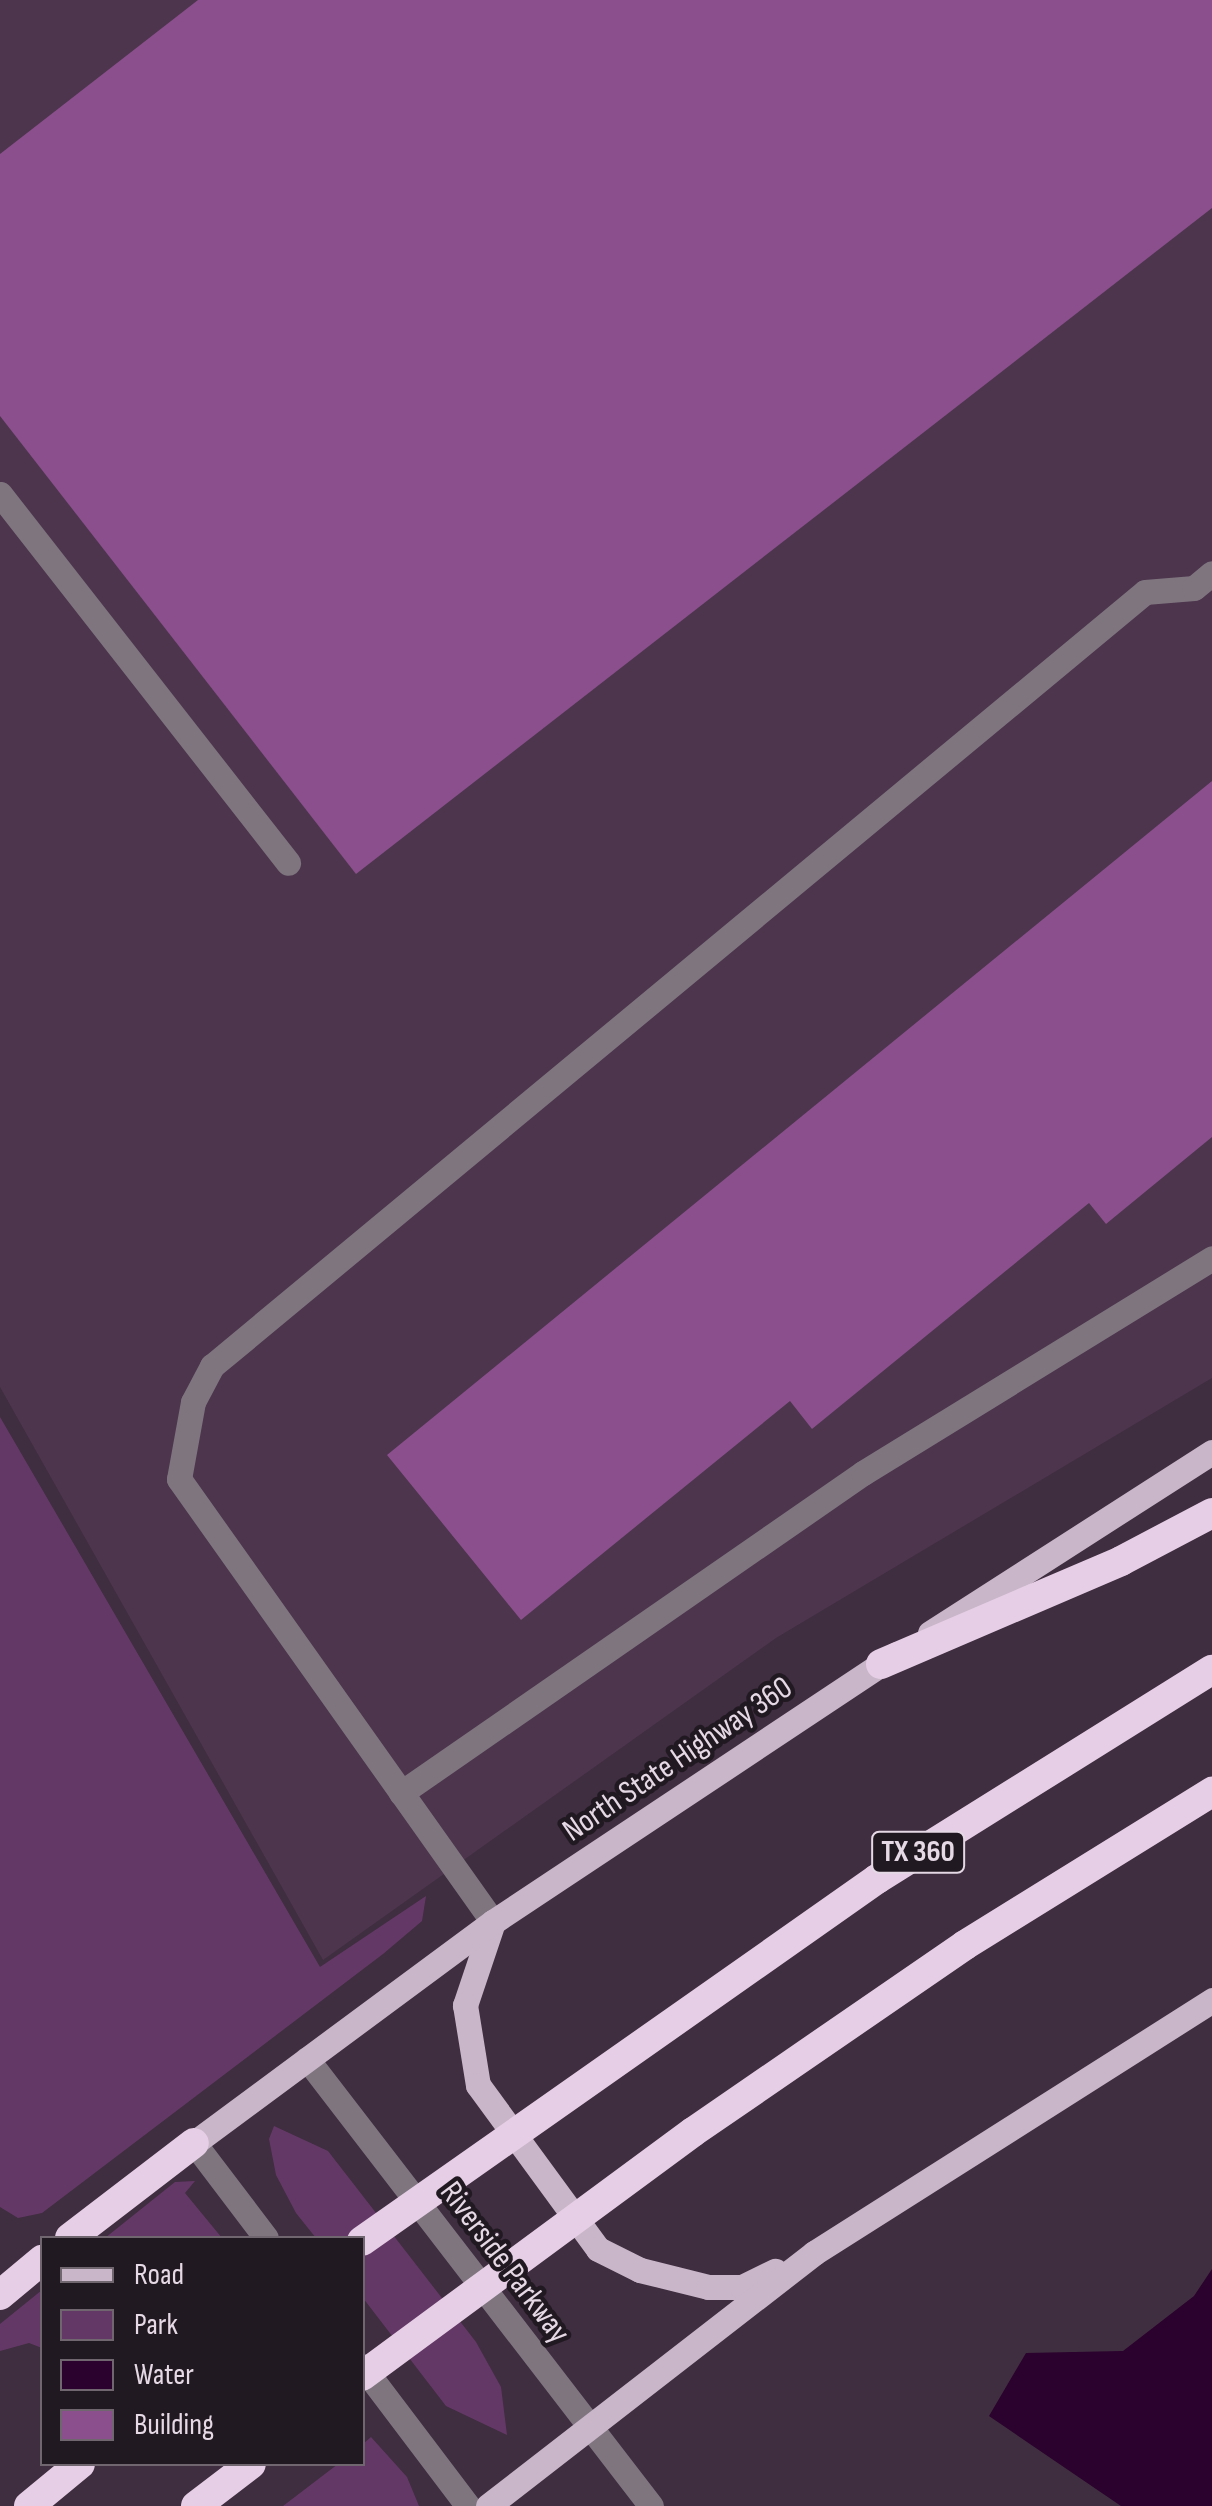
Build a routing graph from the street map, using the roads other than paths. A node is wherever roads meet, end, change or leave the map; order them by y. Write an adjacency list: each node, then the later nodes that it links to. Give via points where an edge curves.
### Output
1 (0, 494): 3 (street)
2 (1212, 573): 10 (street, via 1194,588 1145,592 212,1366 193,1402 179,1480)
3 (288, 863)
4 (1212, 1258): 10 (street, via 863,1473)
5 (1212, 1452): 7 (main road, North State Highway 360)
6 (1212, 1513): 7 (highway, via 1121,1561)
7 (881, 1664): 11 (main road, North State Highway 360)
8 (1212, 1670): 17 (highway, TX 360, via 877,1878)
9 (1212, 1792): 22 (highway, via 965,1946 693,2132)
10 (401, 1793): 11 (street)
11 (493, 1922): 13 (main road, North State Highway 360); 18 (main road, via 464,2005 478,2085 598,2249 640,2270 708,2287 742,2287)
12 (1212, 2000): 18 (main road)
13 (307, 2059): 14 (main road, North State Highway 360); 23 (street, Riverside Parkway)
14 (194, 2143): 15 (highway); 16 (street)
15 (73, 2236)
16 (264, 2236)
17 (365, 2239)
18 (814, 2253): 23 (main road)
19 (40, 2261): 20 (highway)
20 (2, 2289)
21 (365, 2370): 28 (street)
22 (365, 2374)
23 (591, 2430): 29 (main road); 30 (street, Riverside Parkway)
24 (78, 2466): 26 (highway)
25 (248, 2466): 27 (highway)
26 (29, 2506)
27 (196, 2506)
28 (468, 2506)
29 (488, 2506)
30 (651, 2506)

